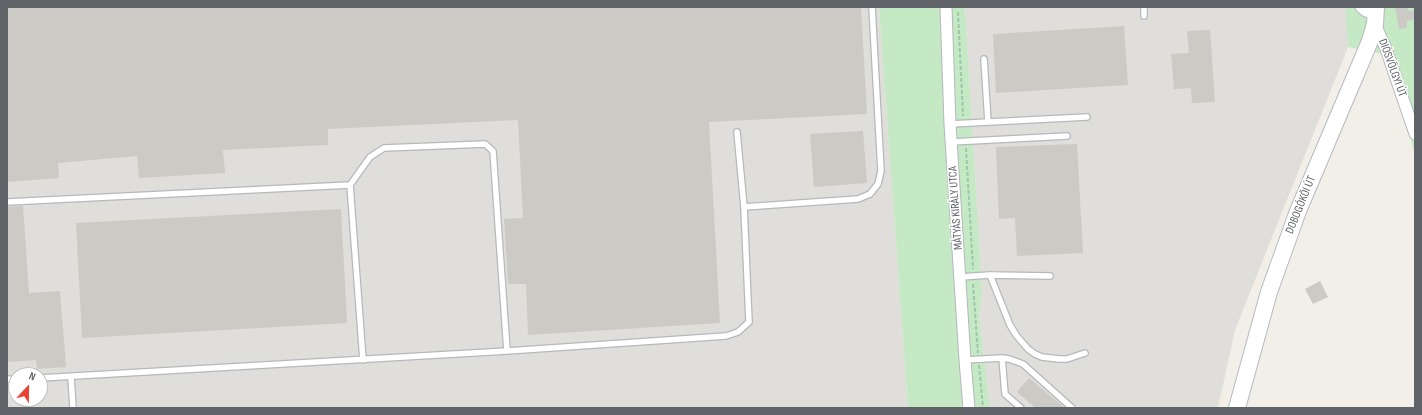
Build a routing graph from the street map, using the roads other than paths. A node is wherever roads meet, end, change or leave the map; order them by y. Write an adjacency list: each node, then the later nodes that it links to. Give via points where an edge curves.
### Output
1 (872, 7): 17 (lane, via 881,170 878,184 870,194 858,199)
2 (946, 7): 10 (street, MÁTYÁS KIRÁLY UTCA)
3 (1144, 7): 6 (lane)
4 (1360, 7): 5 (street)
5 (1376, 15): 12 (street, DIÓSVÖLGYI ÚT); 32 (main road, DOBOGÓKŐI ÚT, via 1370,41 1298,211 1269,292)
6 (1144, 16)
7 (984, 59): 9 (lane)
8 (1087, 117): 9 (lane)
9 (988, 122): 10 (lane)
10 (950, 124): 14 (street, MÁTYÁS KIRÁLY UTCA)
11 (738, 132): 17 (lane)
12 (1415, 134)
13 (1066, 136): 14 (lane)
14 (951, 142): 20 (street, MÁTYÁS KIRÁLY UTCA)
15 (350, 185): 16 (lane); 21 (lane, via 370,157 384,148 485,144 493,151); 24 (lane)
16 (7, 202)
17 (744, 207): 21 (lane, via 749,322 738,332 726,336)
18 (990, 276): 19 (lane); 20 (lane); 22 (lane, via 1010,325 1028,349 1035,354 1059,359 1068,359)
19 (1050, 276)
20 (960, 277): 25 (street, MÁTYÁS KIRÁLY UTCA)
21 (507, 351): 24 (lane)
22 (1085, 353)
23 (1002, 358): 25 (lane); 30 (lane, via 1005,394); 31 (lane, via 1016,361 1030,369)
24 (363, 360): 26 (lane)
25 (965, 360): 29 (street, MÁTYÁS KIRÁLY UTCA)
26 (71, 377): 27 (lane); 28 (lane)
27 (48, 378)
28 (73, 408)
29 (969, 408)
30 (1021, 408)
31 (1072, 408)
32 (1237, 408)

